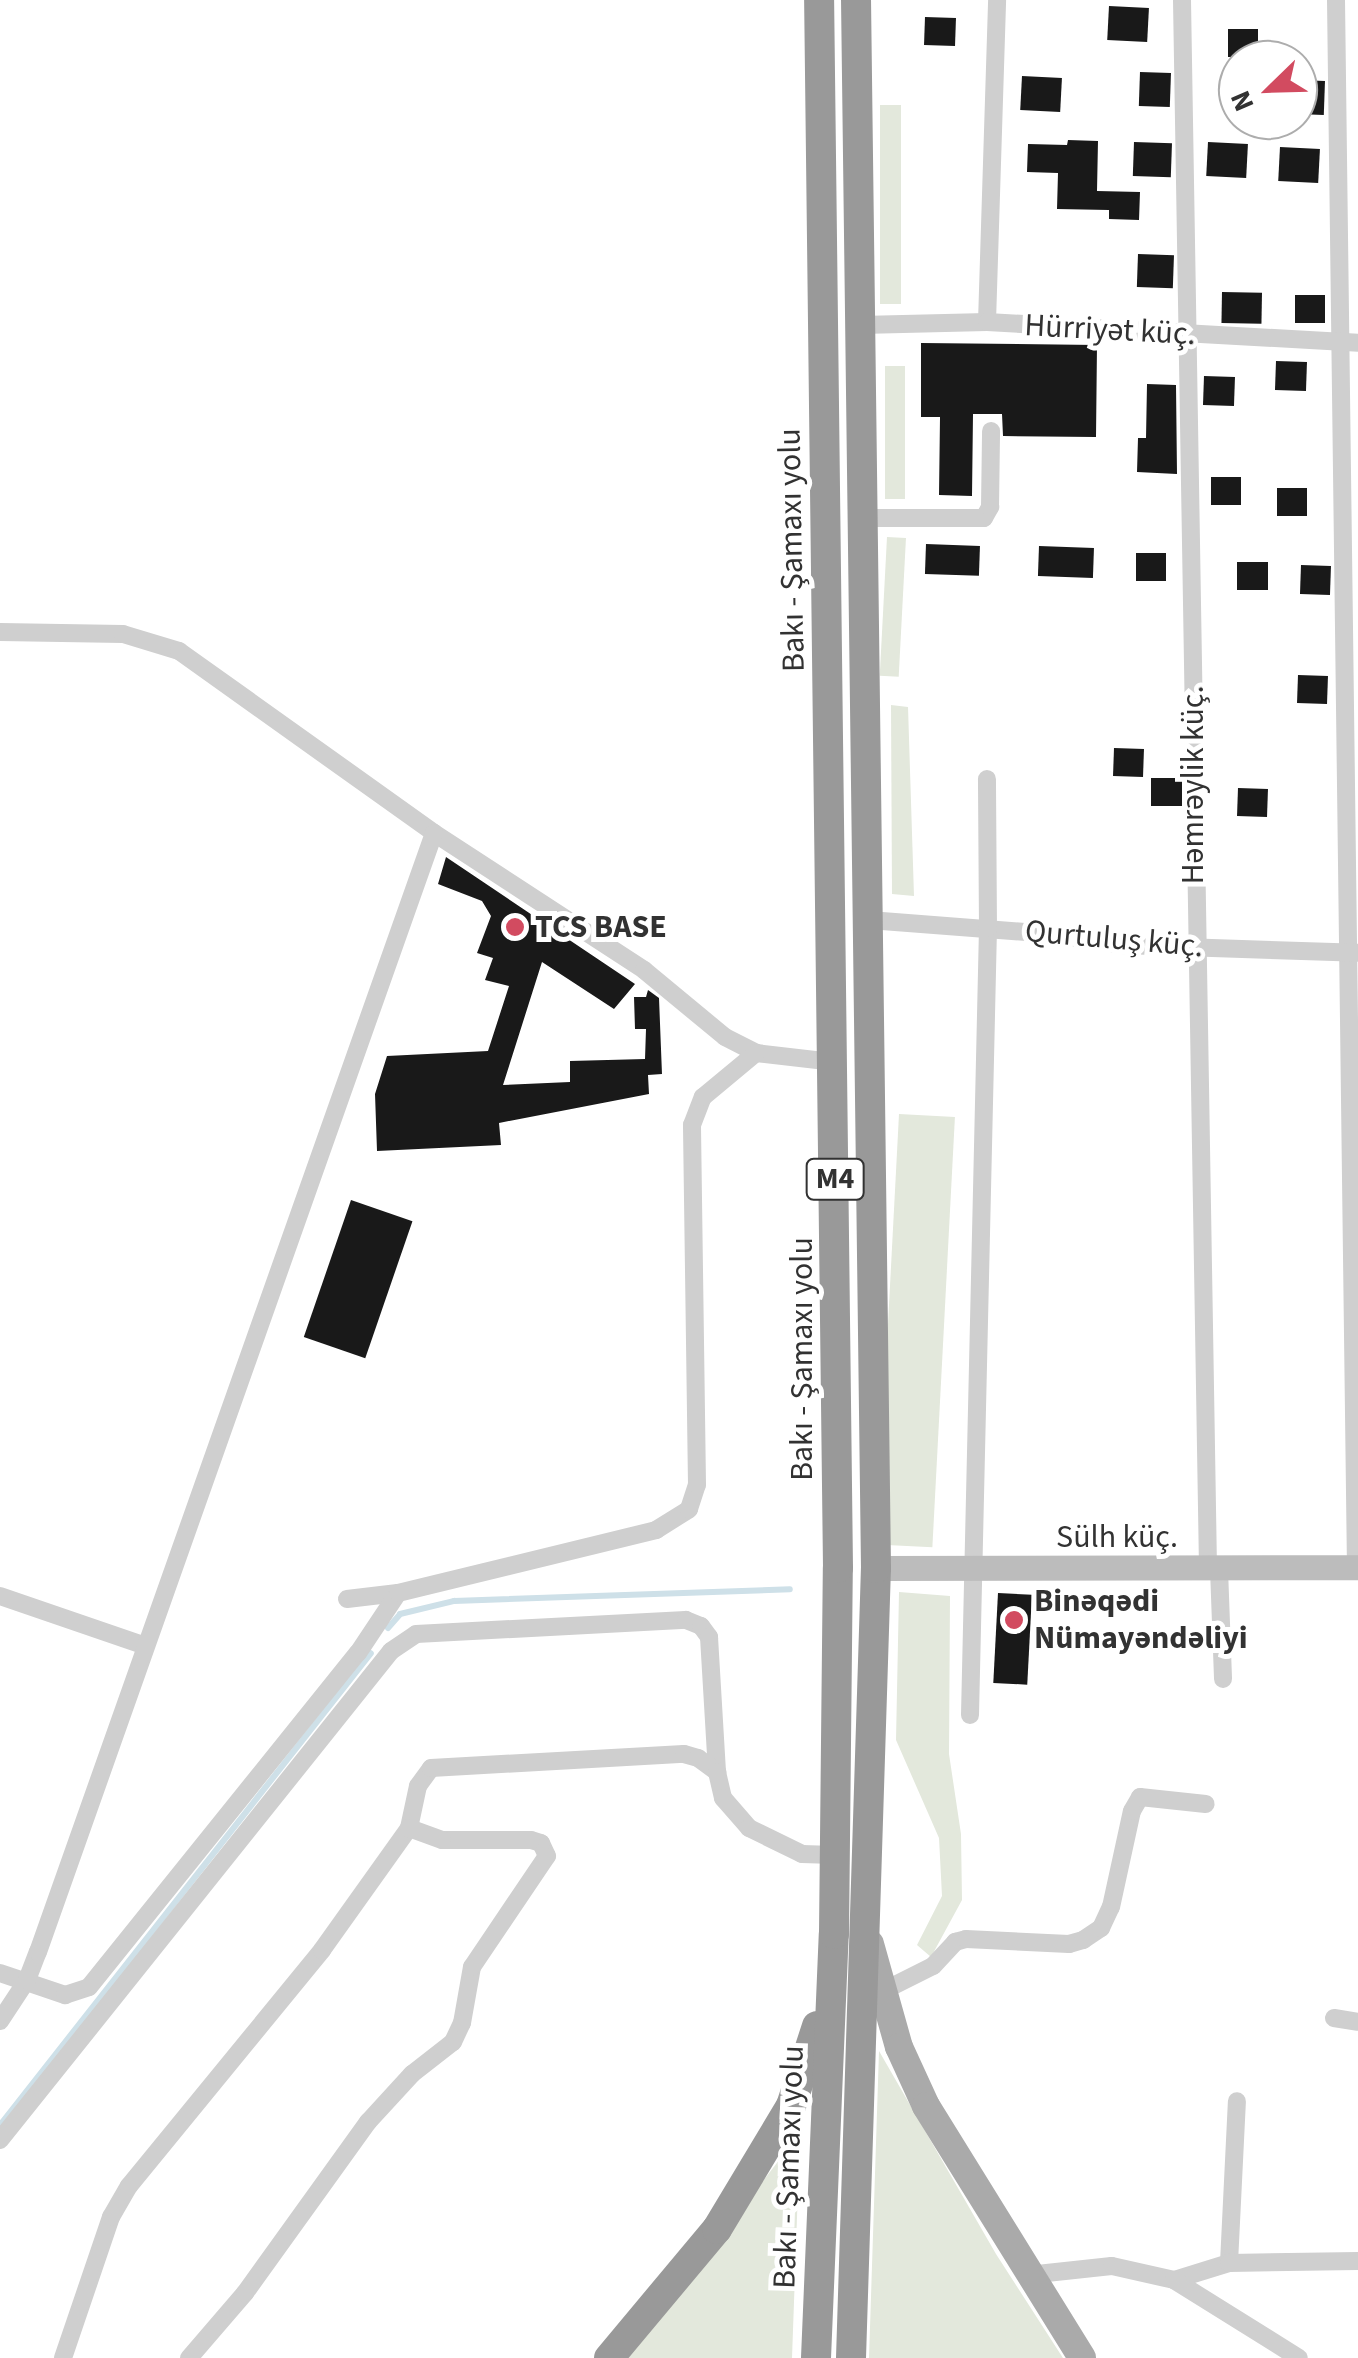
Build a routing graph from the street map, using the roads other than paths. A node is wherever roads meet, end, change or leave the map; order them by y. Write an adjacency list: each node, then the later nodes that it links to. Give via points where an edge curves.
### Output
1 (818, 0): 20 (highway, Bakı - Şamaxı yolu / M4)
2 (856, 0): 7 (highway, M4)
3 (998, 0): 6 (street)
4 (1182, 0): 8 (street, Həmrəylik küç.)
5 (1336, 0): 9 (street)
6 (987, 322): 7 (street, Hürriyət küç.); 8 (street, Hürriyət küç.)
7 (861, 326): 11 (highway, M4)
8 (1190, 335): 9 (street, Hürriyət küç.); 17 (street, Həmrəylik küç.)
9 (1348, 342): 18 (street)
10 (991, 430): 11 (street, via 990,507 984,518)
11 (862, 518): 15 (highway, M4)
12 (0, 632): 14 (street, via 123,634 179,651)
13 (986, 779): 16 (street)
14 (434, 833): 19 (street, via 644,970 713,1028); 29 (street)
15 (870, 920): 16 (street, Qurtuluş küç.); 22 (highway, M4)
16 (988, 928): 17 (street, Qurtuluş küç., via 1122,945); 24 (street)
17 (1194, 946): 18 (street, Qurtuluş küç.); 23 (street, Həmrəylik küç.)
18 (1353, 952): 21 (street)
19 (756, 1053): 20 (street); 25 (street, via 704,1097 692,1125 697,1486 689,1509 656,1530)
20 (834, 1062): 36 (highway, Bakı - Şamaxı yolu / M4)
21 (1357, 1566): 23 (street, Sülh küç.)
22 (876, 1568): 24 (street, Sülh küç.); 37 (highway, M4)
23 (1213, 1569): 24 (street, Sülh küç.); 31 (street, Həmrəylik küç.)
24 (972, 1570): 32 (street)
25 (398, 1593): 27 (street); 28 (street)
26 (0, 1596): 29 (street)
27 (346, 1598)
28 (370, 1636): 30 (street); 40 (street, via 89,1987 65,1995)
29 (144, 1645): 40 (street)
30 (391, 1651): 33 (street, via 431,1630 686,1620 710,1637); 46 (street)
31 (1223, 1680)
32 (970, 1716)
33 (717, 1772): 35 (street, via 684,1754 431,1768 418,1786); 36 (street, via 723,1798 749,1828 802,1854)
34 (1206, 1804): 41 (street, via 1140,1797 1111,1907 1101,1928 1084,1940 966,1938 932,1966)
35 (409, 1828): 51 (street, via 322,1950 129,2186 111,2217); 52 (street, via 442,1840 531,1840 547,1856 472,1967 453,2042 368,2122 245,2292)
36 (834, 1855): 38 (highway, Bakı - Şamaxı yolu / M4)
37 (867, 1932): 41 (main road); 55 (highway, M4)
38 (834, 1934): 53 (highway, via 814,2046 791,2106 717,2230); 54 (highway, Bakı - Şamaxı yolu / M4)
39 (0, 1972): 40 (street)
40 (27, 1980): 43 (street)
41 (880, 1992): 49 (main road, via 926,2106)
42 (1334, 2018): 44 (street)
43 (0, 2021)
44 (1358, 2022)
45 (1237, 2101): 48 (street)
46 (0, 2140)
47 (1358, 2262): 48 (street)
48 (1229, 2263): 50 (street)
49 (1028, 2276): 50 (street, via 1112,2266); 56 (main road)
50 (1174, 2280): 57 (street)
51 (64, 2358)
52 (188, 2358)
53 (609, 2358)
54 (816, 2358)
55 (851, 2358)
56 (1082, 2358)
57 (1298, 2358)

